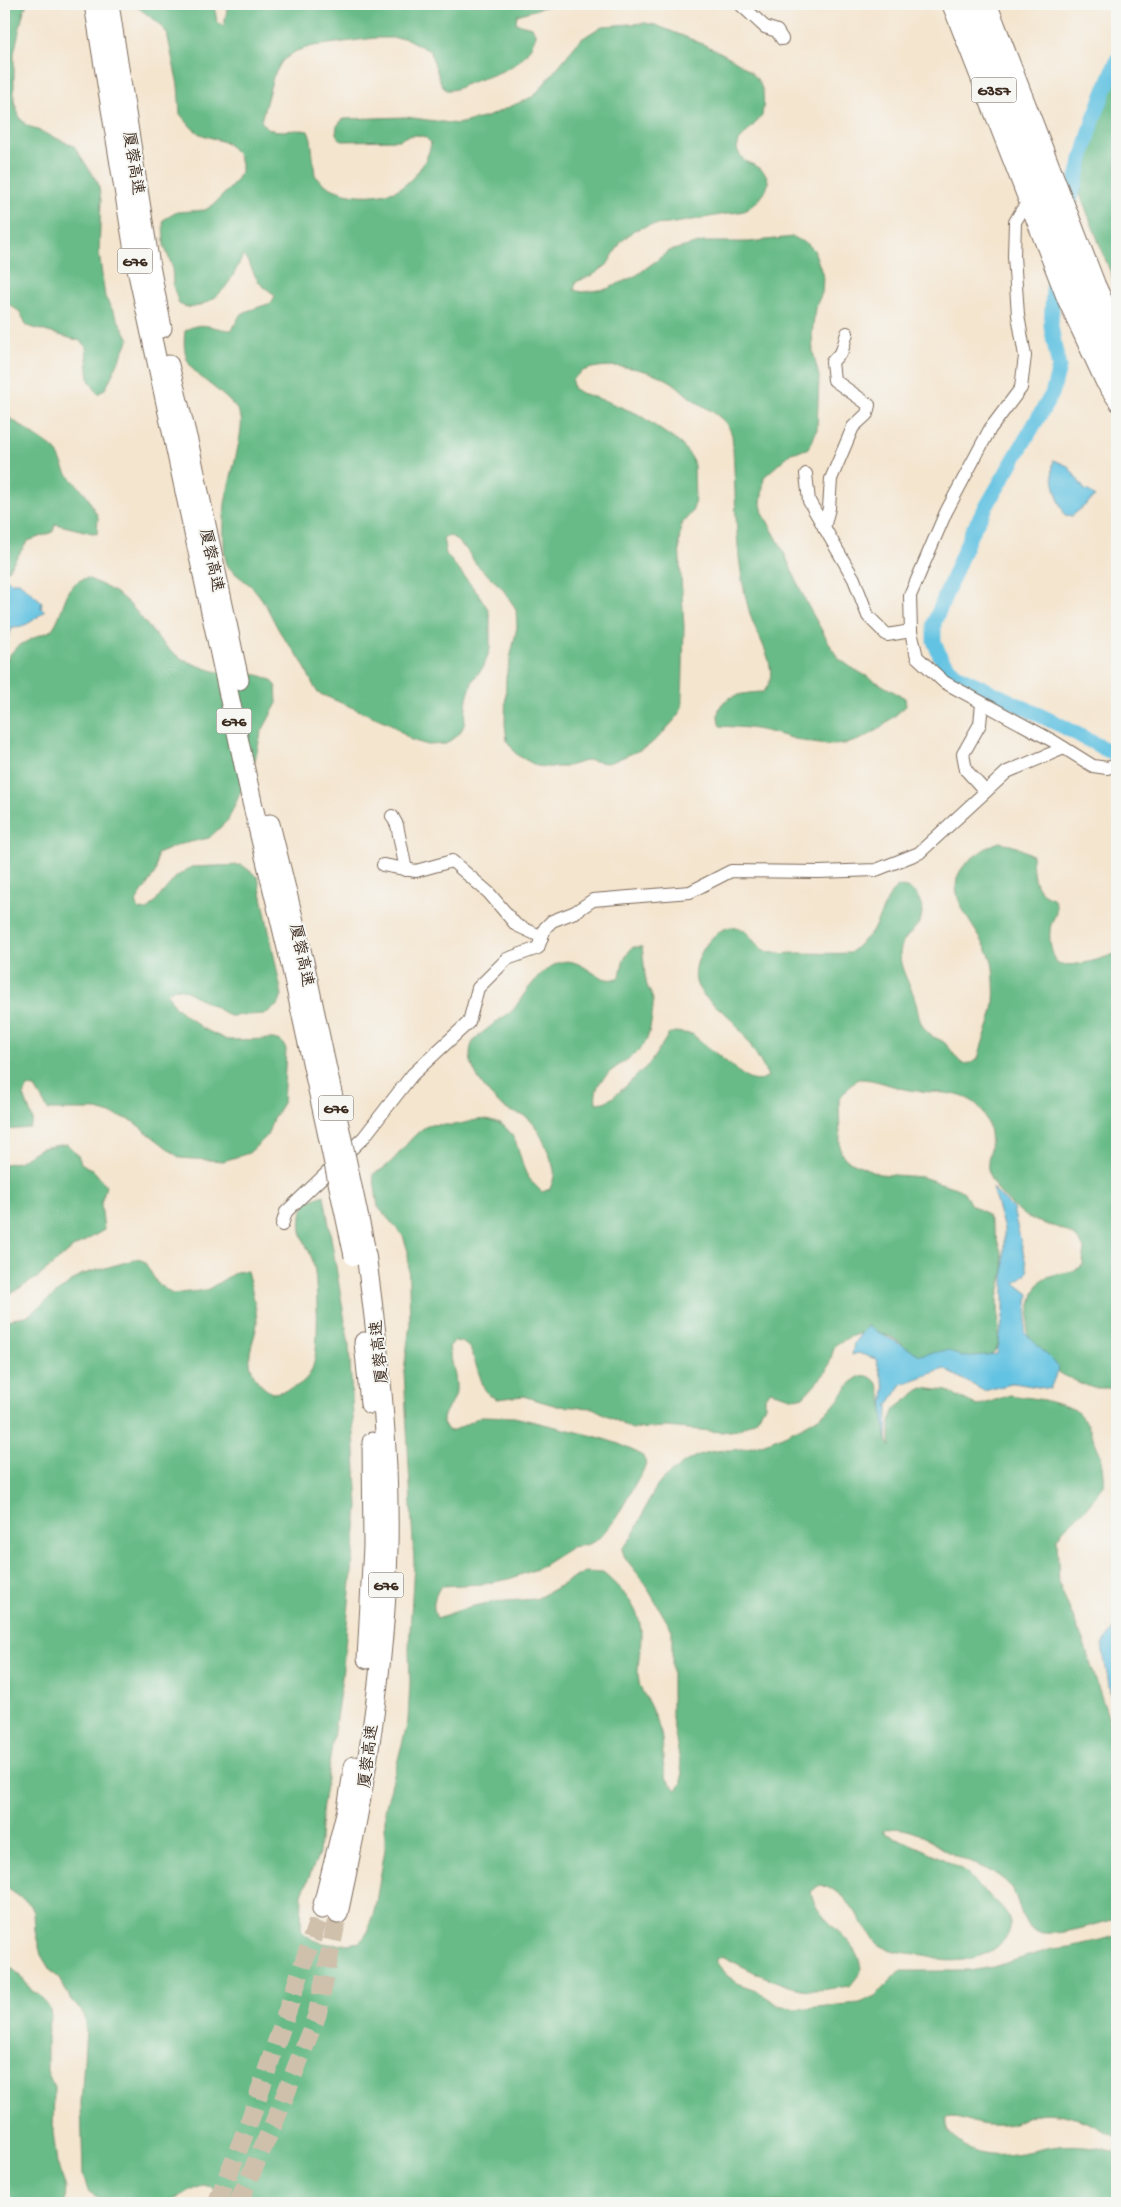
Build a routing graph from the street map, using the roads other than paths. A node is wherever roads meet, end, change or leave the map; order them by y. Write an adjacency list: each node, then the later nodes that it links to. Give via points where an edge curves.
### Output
1 (94, 4): 18 (highway, 厦蓉高速 / G76, via 137,269)
2 (109, 4): 18 (highway, 厦蓉高速 / G76, via 150,266 190,445)
3 (740, 4): 8 (street, via 765,27 777,30)
4 (948, 4): 10 (street)
5 (961, 4): 9 (highway, G357)
6 (976, 4): 9 (highway, G357)
7 (991, 4): 9 (street)
8 (782, 39)
9 (1040, 168): 11 (highway, G357); 12 (street, via 1084,245)
10 (1026, 209): 11 (street); 20 (street, via 1015,222 1014,256 1018,316 1025,356 1021,388 990,429 946,512 910,596)
11 (1075, 297): 14 (highway, G357); 15 (highway, G357, via 1092,339); 16 (street, via 1102,383)
12 (1117, 323)
13 (847, 333): 19 (street, via 842,351 832,362 834,380 869,405 867,414 852,427 832,479)
14 (1117, 353)
15 (1117, 382)
16 (1117, 405)
17 (806, 474): 19 (street, via 808,501)
18 (197, 515): 30 (highway, 厦蓉高速 / G76, bridge, via 263,797 360,1255 373,1462 371,1624 362,1712)
19 (824, 528): 20 (street, via 854,579 868,616 887,635)
20 (911, 631): 21 (street, via 917,657 944,682)
21 (982, 703): 22 (street); 24 (street, via 980,724 963,754 966,770)
22 (1064, 748): 23 (street, via 1093,766 1107,768); 24 (street, via 1007,772)
23 (1117, 765)
24 (985, 791): 28 (street, via 919,853 876,870 731,871 690,892 593,900 552,921)
25 (392, 816): 27 (street, via 398,825)
26 (383, 865): 27 (street)
27 (406, 870): 28 (street, via 416,871 452,860 489,893 516,924)
28 (542, 937): 29 (street, via 538,948 507,959 478,988 469,1022 412,1074 364,1137 286,1212)
29 (282, 1225)
30 (330, 1912)

